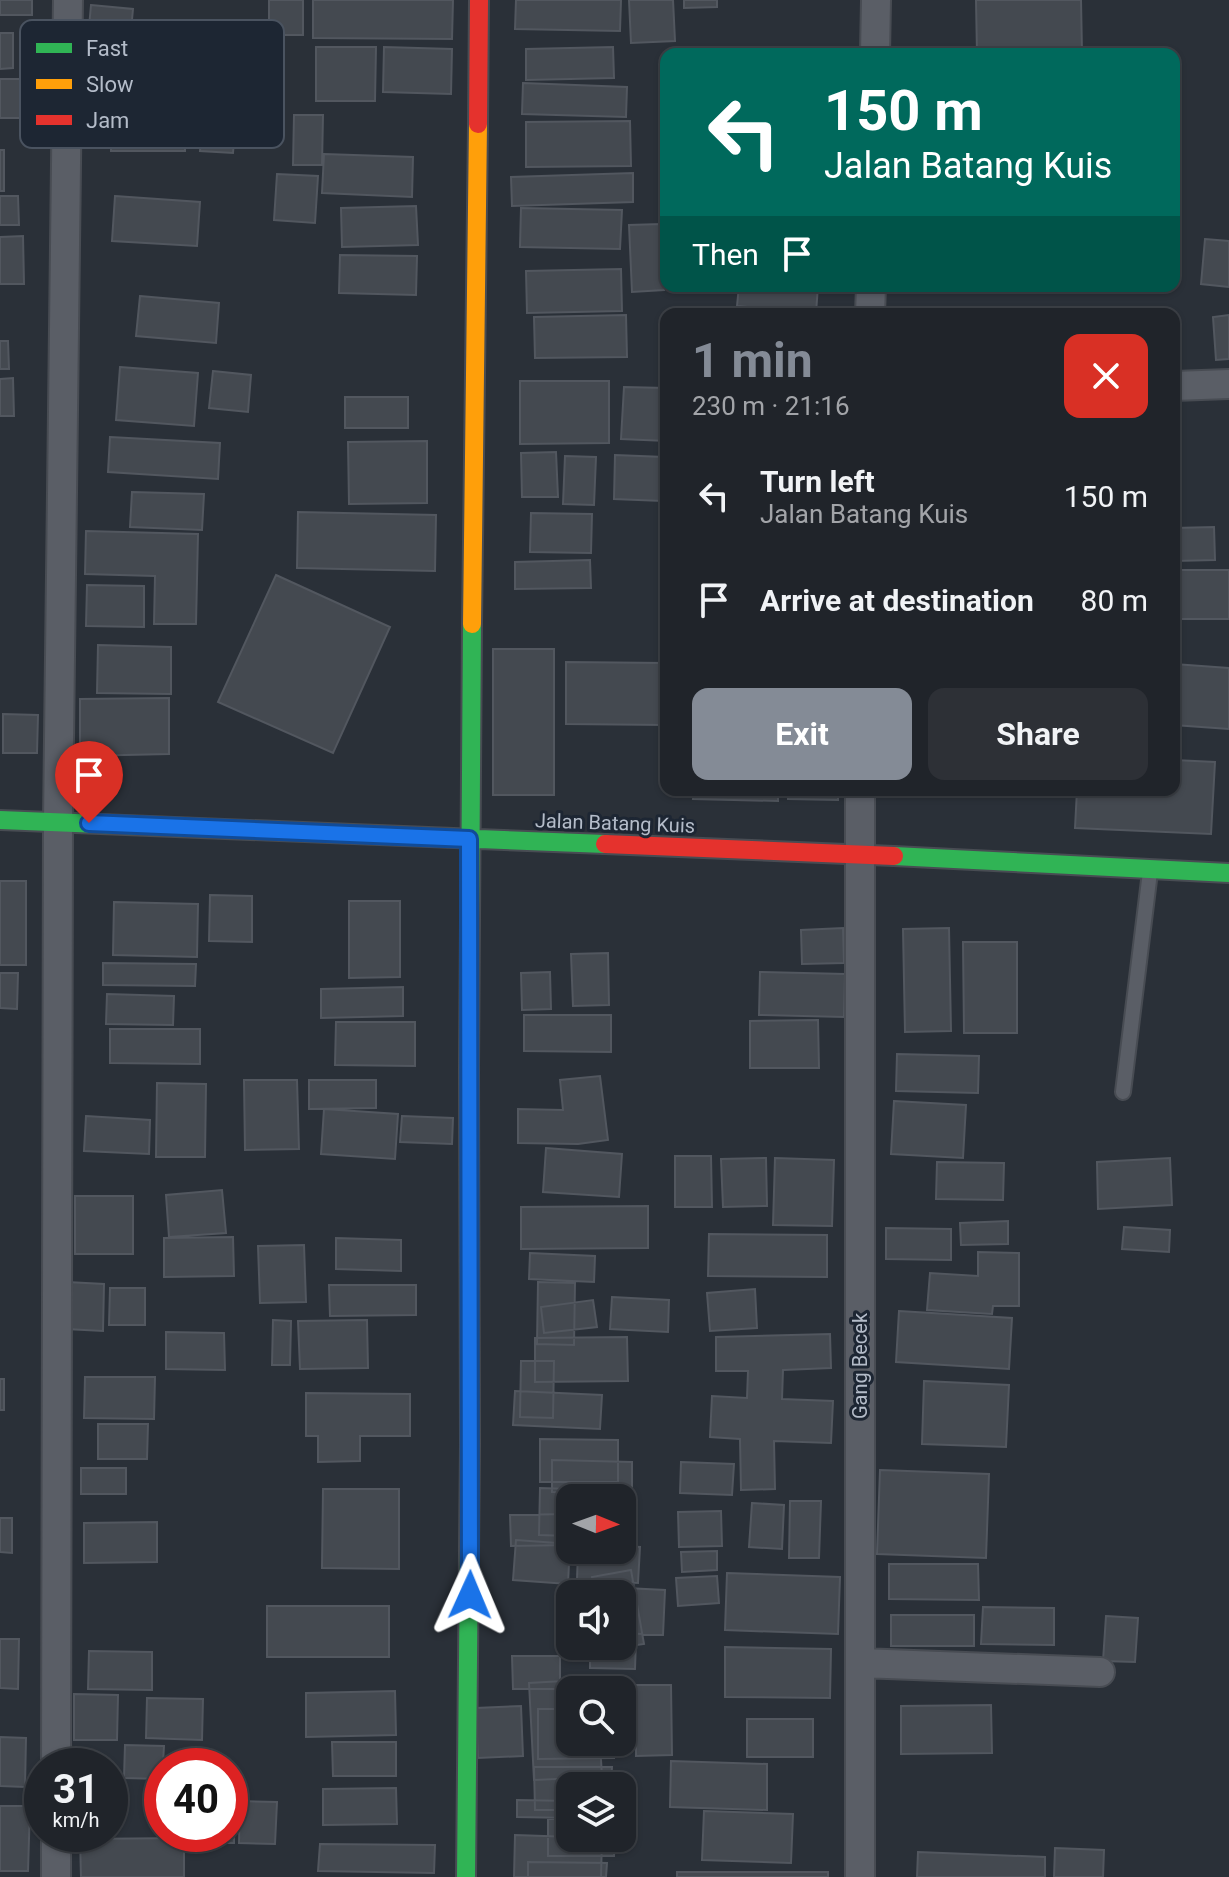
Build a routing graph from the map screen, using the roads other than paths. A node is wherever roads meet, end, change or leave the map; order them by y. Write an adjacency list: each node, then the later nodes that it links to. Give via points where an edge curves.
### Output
1 (68, 0): 4 (street)
2 (479, 0): 12 (street)
3 (876, 0): 5 (street)
4 (68, 20)
5 (875, 48)
6 (66, 148): 11 (street)
7 (1229, 384): 8 (street)
8 (1180, 386)
9 (860, 796): 13 (street, Gang Becek)
10 (0, 820): 11 (street, Jalan Batang Kuis)
11 (58, 822): 12 (street, Jalan Batang Kuis); 19 (street)
12 (469, 839): 13 (street, Jalan Batang Kuis); 22 (street)
13 (858, 854): 14 (street, Jalan Batang Kuis); 17 (street, Gang Becek)
14 (1150, 872): 15 (street, Jalan Batang Kuis); 16 (lane)
15 (1229, 873)
16 (1123, 1092)
17 (861, 1663): 18 (street); 23 (street, Gang Becek)
18 (1100, 1672)
19 (56, 1748)
20 (56, 1852): 21 (street)
21 (56, 1877)
22 (466, 1877)
23 (860, 1877)

